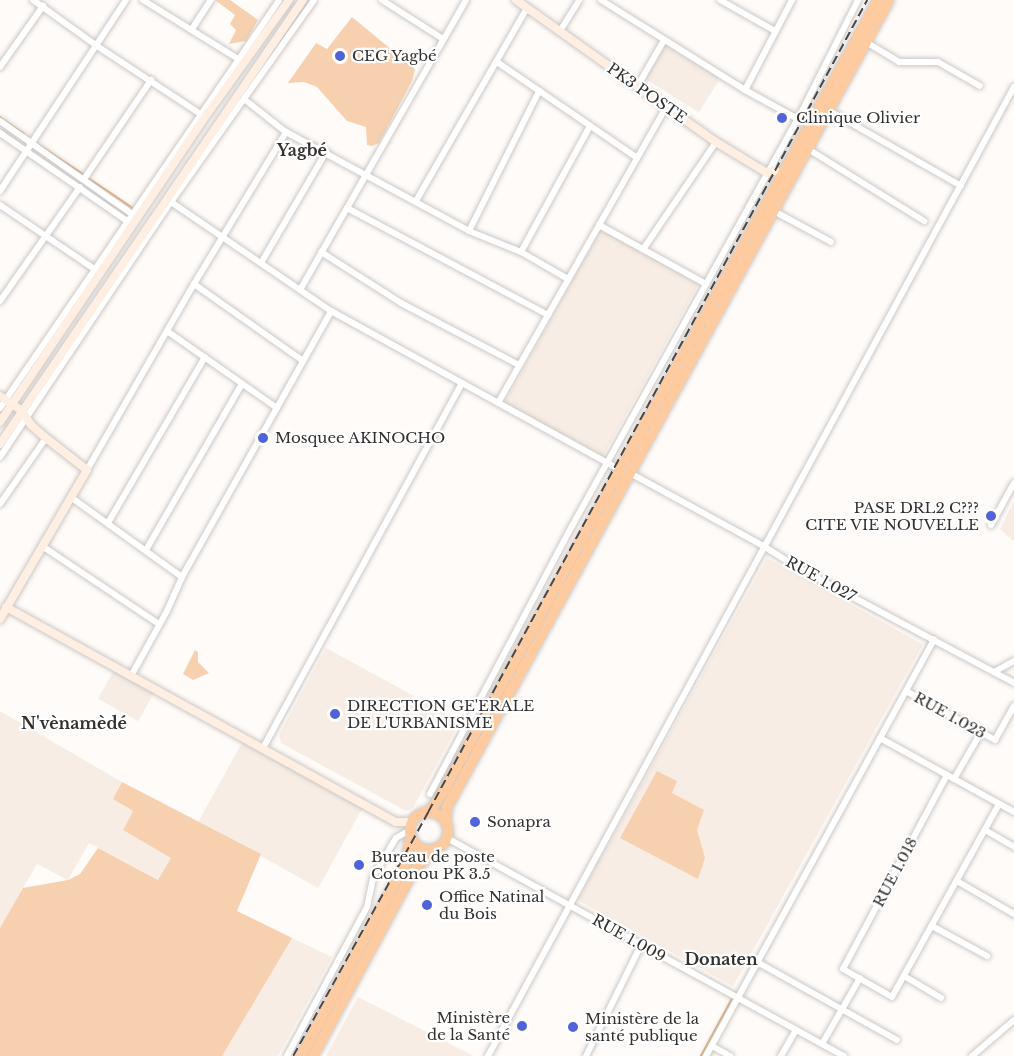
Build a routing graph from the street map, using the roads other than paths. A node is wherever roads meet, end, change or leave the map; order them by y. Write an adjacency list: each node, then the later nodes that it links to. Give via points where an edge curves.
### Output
1 (33, 0): 19 (street)
2 (126, 0): 27 (street)
3 (143, 0): 21 (street)
4 (211, 0): 21 (street)
5 (279, 0): 28 (street)
6 (289, 0): 90 (street)
7 (303, 0): 94 (street)
8 (314, 0): 37 (street)
9 (382, 0): 24 (street)
10 (466, 0): 24 (street)
11 (516, 0): 20 (street, PK3 POSTE)
12 (579, 0): 22 (street)
13 (601, 0): 25 (street)
14 (720, 0): 23 (street)
15 (792, 0): 23 (street)
16 (858, 0): 41 (street)
17 (878, 0): 53 (highway)
18 (889, 0): 26 (highway)
19 (43, 6): 27 (street); 30 (street)
20 (527, 8): 22 (street, PK3 POSTE); 29 (street)
21 (192, 29): 28 (street)
22 (560, 31): 33 (street, PK3 POSTE)
23 (776, 31): 35 (street)
24 (443, 39): 54 (street)
25 (664, 39): 33 (street); 35 (street)
26 (866, 42): 32 (street, via 899,62 938,62); 39 (highway)
27 (98, 46): 31 (street); 46 (street)
28 (238, 59): 40 (street)
29 (496, 62): 36 (street); 59 (street)
30 (0, 67)
31 (151, 80): 40 (street); 55 (street)
32 (980, 86)
33 (637, 87): 38 (street, PK3 POSTE)
34 (1014, 87): 56 (street)
35 (745, 90): 41 (street)
36 (539, 91): 43 (street); 68 (street)
37 (244, 99): 44 (street); 60 (street)
38 (666, 107): 47 (street, PK3 POSTE); 51 (street)
39 (828, 110): 48 (highway); 56 (street)
40 (199, 113): 64 (street)
41 (798, 119): 52 (street)
42 (0, 121): 46 (street)
43 (590, 126): 51 (street); 74 (street)
44 (286, 132): 50 (street); 70 (street)
45 (0, 133): 49 (street)
46 (32, 142): 49 (street); 55 (street)
47 (716, 142): 52 (street, PK3 POSTE); 72 (street)
48 (808, 149): 63 (highway); 65 (street)
49 (26, 150): 57 (street); 58 (street)
50 (326, 152): 54 (street); 75 (street)
51 (637, 158): 67 (street)
52 (767, 173): 53 (street, PK3 POSTE, via 774,170); 79 (street)
53 (782, 175): 101 (highway)
54 (365, 176): 59 (street); 62 (street)
55 (84, 179): 64 (street)
56 (961, 186): 108 (street)
57 (80, 188): 66 (street); 69 (street)
58 (0, 191)
59 (416, 201): 68 (street)
60 (171, 202): 70 (street, RUE 1.027); 94 (street)
61 (0, 205): 69 (street)
62 (347, 208): 73 (street); 83 (street)
63 (772, 210): 71 (street); 101 (highway)
64 (132, 214): 66 (street)
65 (924, 220)
66 (127, 221): 76 (street)
67 (599, 225): 72 (street); 77 (street)
68 (469, 231): 74 (street)
69 (47, 237): 76 (street); 81 (street)
70 (222, 237): 75 (street, RUE 1.027); 78 (street)
71 (831, 242)
72 (644, 248): 79 (street)
73 (321, 252): 80 (street); 87 (street, via 401,303)
74 (520, 252): 77 (street)
75 (261, 263): 80 (street, RUE 1.027)
76 (94, 269): 90 (street)
77 (568, 279): 83 (street)
78 (194, 284): 84 (street); 86 (street)
79 (706, 284): 99 (street)
80 (300, 290): 82 (street, RUE 1.027)
81 (0, 301)
82 (331, 311): 86 (street); 88 (street, RUE 1.027)
83 (548, 315): 87 (street)
84 (167, 331): 85 (street); 100 (street)
85 (205, 357): 89 (street); 105 (street)
86 (303, 361): 92 (street)
87 (519, 365): 91 (street)
88 (462, 382): 91 (street, RUE 1.027); 123 (street)
89 (242, 384): 92 (street); 109 (street)
90 (6, 400): 93 (street); 94 (street)
91 (498, 403): 99 (street, RUE 1.027)
92 (277, 408): 110 (street)
93 (2, 410): 94 (street); 95 (street)
94 (24, 420): 96 (street); 97 (street); 98 (street)
95 (0, 422)
96 (46, 438): 100 (street); 104 (street)
97 (0, 444)
98 (0, 457)
99 (608, 463): 101 (street, RUE 1.027); 125 (street)
100 (87, 470): 103 (street)
101 (626, 472): 108 (street, RUE 1.027); 127 (highway); 129 (highway, via 447,807)
102 (1014, 483): 106 (street)
103 (72, 498): 105 (street); 107 (street)
104 (0, 504)
105 (108, 523): 109 (street)
106 (991, 525)
107 (42, 546): 111 (street); 113 (street)
108 (765, 547): 114 (street, RUE 1.027); 136 (street)
109 (146, 550): 110 (street)
110 (182, 577): 113 (street)
111 (3, 605): 112 (street); 117 (street)
112 (0, 619)
113 (159, 624): 117 (street)
114 (934, 639): 116 (street, RUE 1.027); 119 (street)
115 (1014, 661): 116 (street)
116 (994, 672): 118 (street, RUE 1.027)
117 (131, 676): 123 (street)
118 (1014, 683)
119 (906, 691): 121 (street, RUE 1.023); 122 (street)
120 (1014, 706): 121 (street, RUE 1.023, via 995,740)
121 (981, 732): 124 (street, RUE 1.018)
122 (880, 738): 124 (street); 141 (street)
123 (262, 748): 130 (street)
124 (951, 777): 126 (street); 143 (street, RUE 1.018, via 843,969)
125 (430, 794)
126 (999, 804): 128 (street); 131 (street)
127 (429, 812): 129 (highway, via 439,814); 130 (highway, via 420,814)
128 (1014, 812)
129 (446, 822): 132 (highway)
130 (411, 829): 134 (highway, via 418,846); 152 (street, via 396,838 374,875 367,907); 153 (highway, via 406,863)
131 (985, 830): 133 (street); 135 (street)
132 (447, 838): 134 (highway); 136 (street, RUE 1.009)
133 (1014, 847)
134 (434, 849): 154 (highway, via 412,873)
135 (957, 881): 137 (street); 138 (street)
136 (570, 905): 139 (street, RUE 1.009); 155 (street)
137 (1014, 914)
138 (932, 926): 140 (street); 142 (street)
139 (641, 945): 144 (street, RUE 1.009); 156 (street)
140 (987, 956)
141 (757, 962): 144 (street); 146 (street)
142 (904, 976): 143 (street, via 892,997); 145 (street)
143 (860, 978): 146 (street)
144 (738, 998): 148 (street, RUE 1.009); 151 (street)
145 (941, 998)
146 (841, 1008): 149 (street); 150 (street)
147 (1014, 1020): 161 (street)
148 (796, 1030): 150 (street, RUE 1.009); 159 (street)
149 (897, 1040)
150 (822, 1044): 160 (street, RUE 1.009)
151 (712, 1046): 157 (street); 158 (street)
152 (287, 1056)
153 (301, 1056)
154 (313, 1056)
155 (488, 1056)
156 (586, 1056)
157 (706, 1056)
158 (730, 1056)
159 (781, 1056)
160 (844, 1056)
161 (972, 1056)

